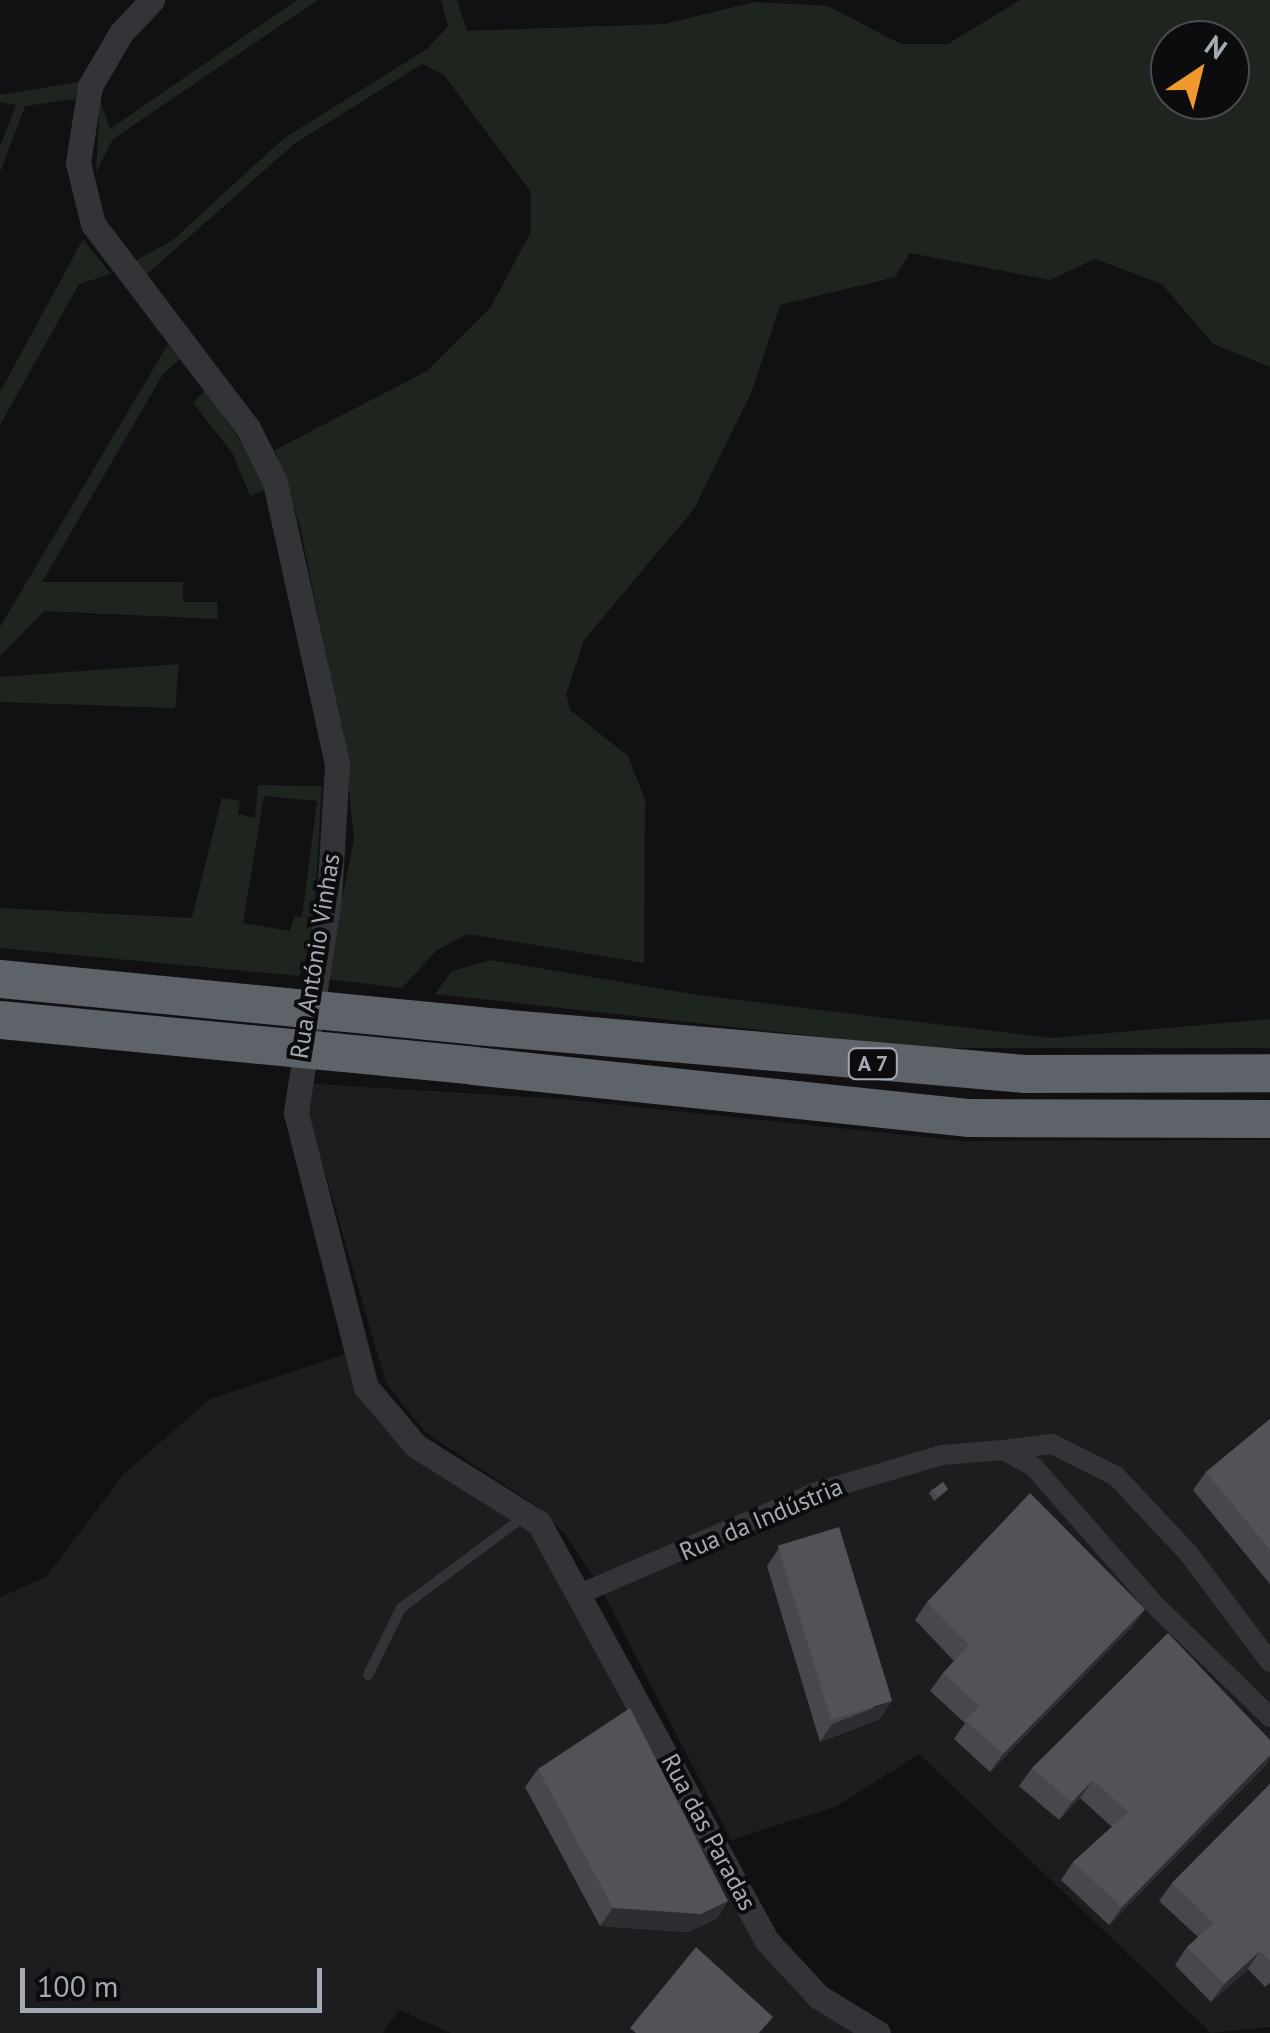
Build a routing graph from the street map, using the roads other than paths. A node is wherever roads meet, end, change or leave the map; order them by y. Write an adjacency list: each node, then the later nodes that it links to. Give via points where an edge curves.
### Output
1 (152, 0): 7 (street, Rua António Vinhas, via 121,33 90,86 78,163 93,224 248,428 275,482 337,766 329,898 296,1113 366,1387 416,1446)
2 (0, 979): 4 (highway, A 7, bridge, via 1025,1074)
3 (0, 1020): 5 (highway, A 7, bridge, via 969,1118)
4 (1270, 1073)
5 (1270, 1119)
6 (1002, 1450): 8 (street, Rua da Indústria, via 942,1455 817,1492); 9 (street, Rua da Indústria, via 1052,1444 1116,1476 1189,1554); 11 (street, via 1033,1466 1157,1607)
7 (526, 1515): 8 (street, Rua António Vinhas, via 538,1523); 10 (lane, via 401,1608)
8 (582, 1594): 12 (street, Rua das Paradas, via 767,1942 820,1997)
9 (1270, 1662)
10 (368, 1675)
11 (1270, 1718)
12 (878, 2033)

